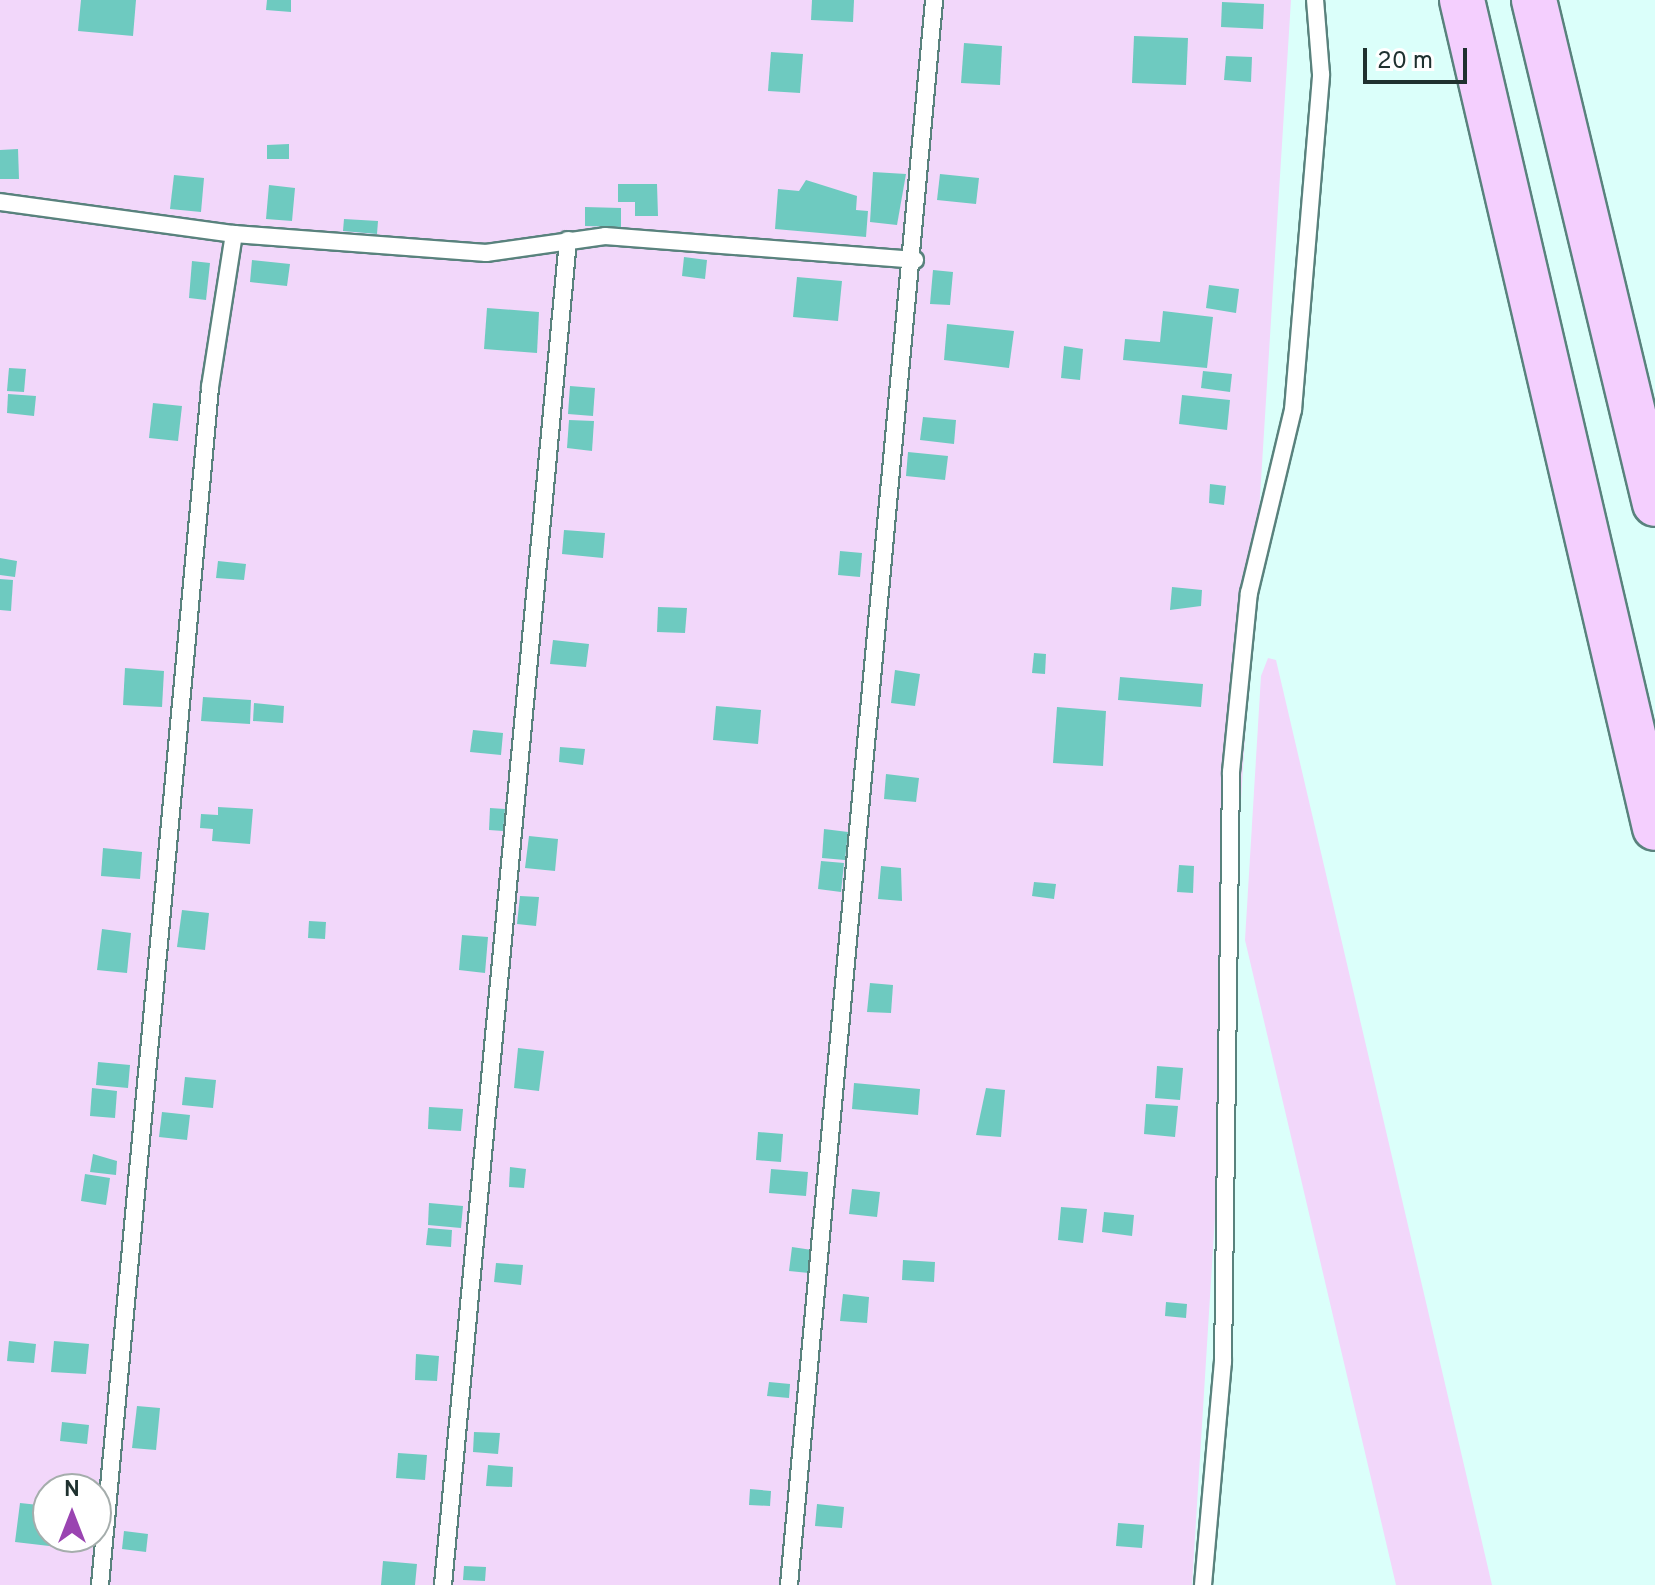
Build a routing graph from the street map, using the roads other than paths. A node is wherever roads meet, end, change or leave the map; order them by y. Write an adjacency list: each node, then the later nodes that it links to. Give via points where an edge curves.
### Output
1 (934, 0): 8 (lane)
2 (1315, 0): 14 (lane, via 1321,74 1293,410 1249,593 1231,772 1223,1362)
3 (1462, 0): 10 (highway)
4 (1534, 0): 9 (highway)
5 (0, 202): 6 (lane)
6 (234, 234): 7 (lane, via 486,253); 11 (lane, via 210,387)
7 (568, 240): 8 (lane, via 605,236); 12 (lane)
8 (915, 260): 13 (lane, via 892,443)
9 (1655, 504)
10 (1655, 828)
11 (100, 1585)
12 (443, 1585)
13 (789, 1585)
14 (1203, 1585)

